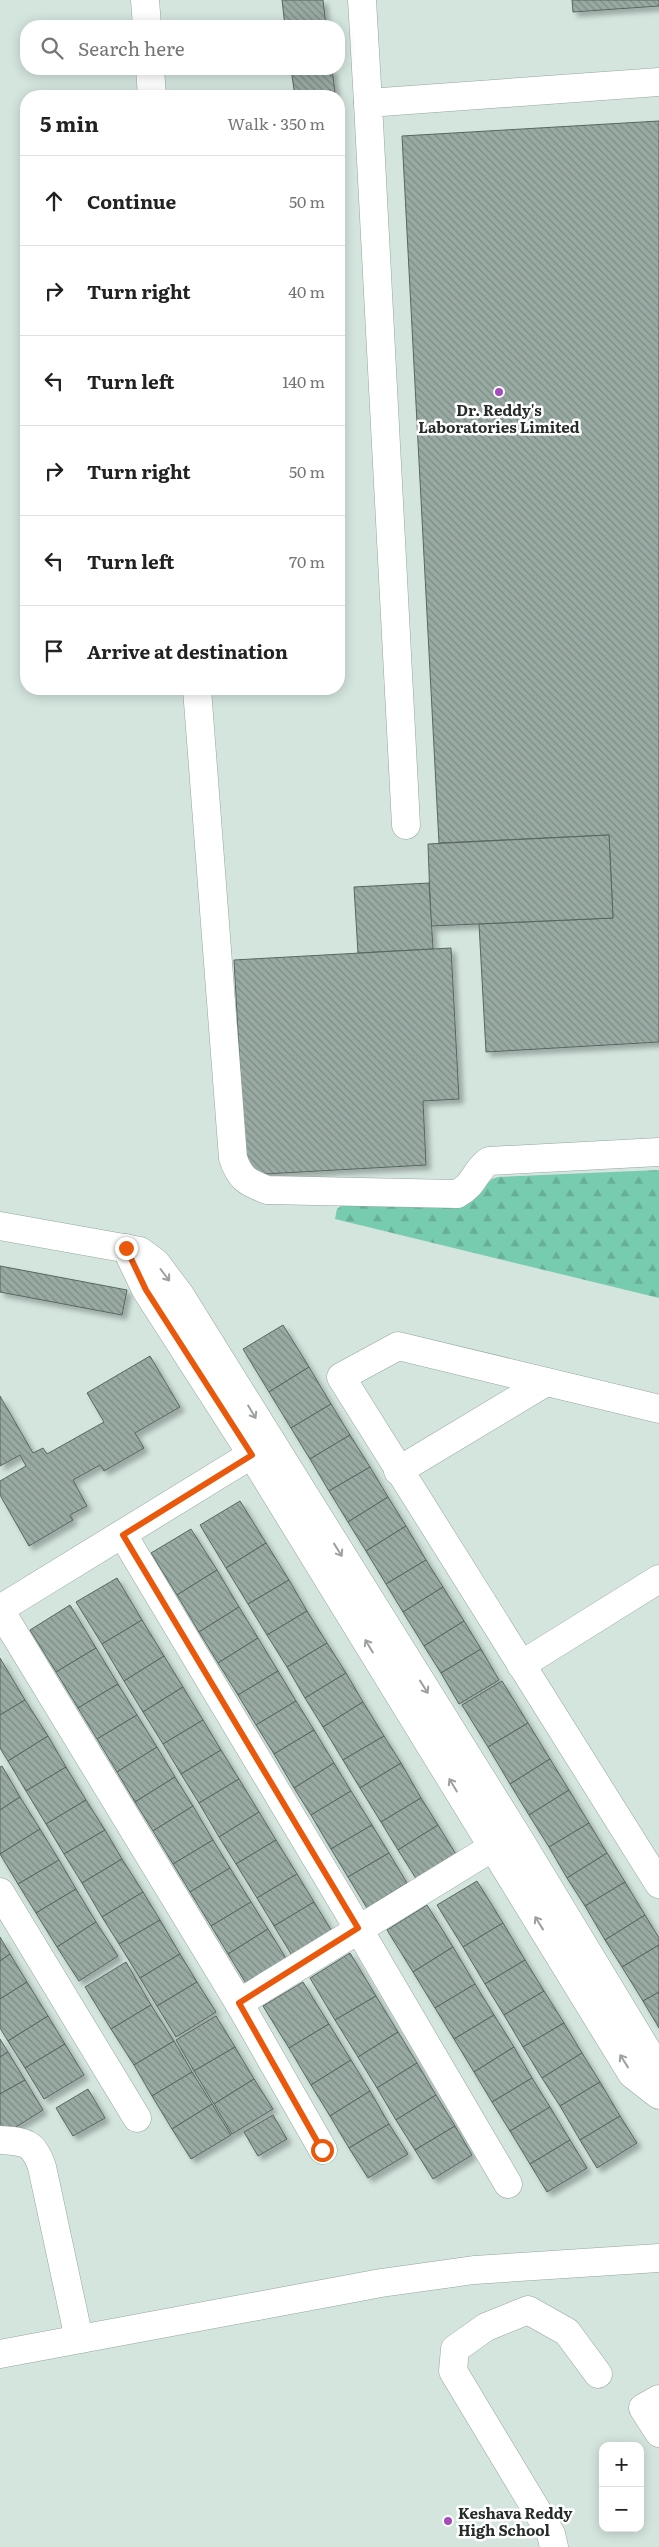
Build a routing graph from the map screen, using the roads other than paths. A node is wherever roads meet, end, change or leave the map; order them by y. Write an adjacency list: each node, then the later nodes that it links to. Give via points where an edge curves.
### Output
1 (145, 0): 3 (street)
2 (362, 0): 7 (street)
3 (147, 20)
4 (150, 75): 6 (street)
5 (659, 82): 7 (street)
6 (152, 90)
7 (368, 102): 9 (street)
8 (197, 695): 10 (street, via 233,1158 246,1182 267,1190 457,1194 473,1182 489,1161)
9 (406, 825)
10 (659, 1152)
11 (0, 1226): 14 (street, via 126,1248 146,1290)
12 (546, 1382): 13 (street); 15 (street); 15 (street, via 398,1346 341,1377)
13 (659, 1409)
14 (262, 1449): 16 (street); 20 (street, one-way to 20); 21 (street, one-way to 14)
15 (398, 1471): 19 (street)
16 (123, 1535): 18 (street); 25 (street)
17 (659, 1579): 19 (street)
18 (0, 1609): 26 (street)
19 (521, 1666): 22 (street)
20 (516, 1834): 21 (street); 27 (street, via 651,2057)
21 (492, 1848): 25 (street); 27 (street, one-way to 21, via 632,2074)
22 (652, 1856): 23 (street)
23 (659, 1884)
24 (0, 1892): 28 (street)
25 (358, 1928): 26 (street); 31 (street)
26 (239, 2003): 30 (street)
27 (659, 2093)
28 (137, 2118)
29 (0, 2140): 33 (street, via 26,2142 36,2151)
30 (322, 2150)
31 (508, 2184)
32 (659, 2258): 33 (street, via 474,2270 382,2282)
33 (79, 2339): 34 (street)
34 (0, 2354)
35 (598, 2374): 38 (street, via 567,2332 528,2310 486,2327 455,2349 453,2371 551,2534)
36 (659, 2399): 37 (street, via 643,2408)
37 (659, 2433)
38 (554, 2547)

